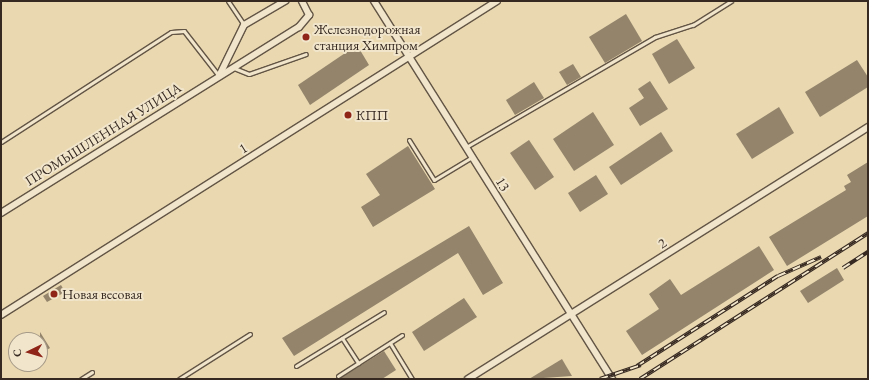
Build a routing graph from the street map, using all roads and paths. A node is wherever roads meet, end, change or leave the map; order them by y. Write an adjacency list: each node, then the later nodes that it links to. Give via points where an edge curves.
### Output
1 (228, 1): 7 (lane)
2 (285, 1): 7 (street)
3 (302, 1): 10 (street, ПРОМЫШЛЕННАЯ УЛИЦА, via 307,20)
4 (374, 1): 9 (street, 13)
5 (497, 1): 9 (street, 1)
6 (732, 1): 15 (lane, via 693,25 655,37)
7 (244, 25): 11 (street)
8 (306, 54): 10 (lane, via 249,74)
9 (409, 57): 15 (street, 13); 20 (street, 1)
10 (234, 68): 11 (street, ПРОМЫШЛЕННАЯ УЛИЦА)
11 (218, 76): 14 (lane, via 184,31 171,32); 17 (street, ПРОМЫШЛЕННАЯ УЛИЦА)
12 (868, 127): 19 (street, 2)
13 (409, 140): 16 (lane, via 434,180)
14 (1, 142)
15 (466, 147): 16 (street, 13)
16 (472, 157): 19 (street, 13)
17 (1, 213)
18 (384, 312): 23 (lane)
19 (572, 314): 32 (street, 2); 33 (street, 13)
20 (1, 315)
21 (250, 334): 30 (lane)
22 (402, 335): 24 (lane)
23 (342, 338): 25 (lane); 26 (lane)
24 (390, 343): 25 (lane); 31 (lane)
25 (358, 363): 28 (lane)
26 (296, 366)
27 (92, 372): 29 (lane)
28 (338, 376)
29 (80, 379)
30 (179, 379)
31 (412, 379)
32 (468, 379)
33 (612, 379)

